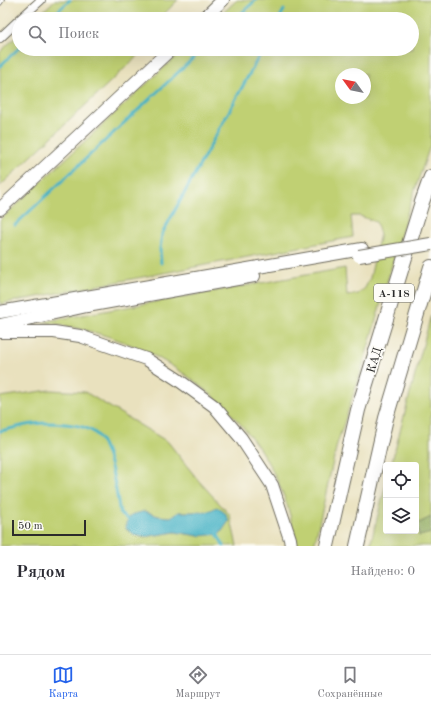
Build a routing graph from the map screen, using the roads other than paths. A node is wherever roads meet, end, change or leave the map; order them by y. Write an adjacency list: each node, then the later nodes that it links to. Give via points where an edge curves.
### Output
1 (2, 0): 4 (lane)
2 (41, 0): 5 (street)
3 (223, 0): 6 (main road)
4 (0, 3)
5 (28, 12)
6 (210, 12)
7 (12, 27): 8 (street)
8 (0, 38)
9 (164, 56): 11 (main road)
10 (431, 177): 20 (highway, КАД / А-118, via 358,410)
11 (0, 209)
12 (431, 237): 14 (main road)
13 (431, 244): 14 (main road, bridge)
14 (360, 253): 16 (main road); 17 (main road)
15 (431, 267): 21 (highway, А-118, via 386,418)
16 (0, 312)
17 (0, 325)
18 (0, 332): 19 (main road, via 54,332 80,336 107,345 146,359 214,406 241,438 272,485)
19 (291, 546)
20 (327, 546)
21 (357, 546)

